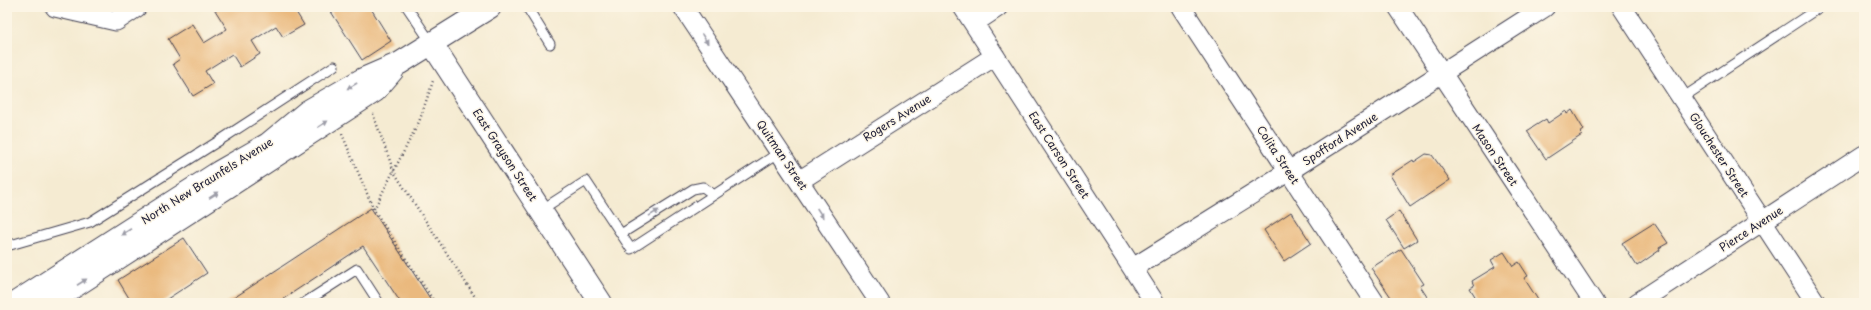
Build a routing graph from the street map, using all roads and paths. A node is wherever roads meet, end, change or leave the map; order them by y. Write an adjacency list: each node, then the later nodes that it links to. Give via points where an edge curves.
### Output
1 (54, 7): 2 (street, via 116,21)
2 (137, 7)
3 (407, 7): 14 (lane, East Grayson Street)
4 (490, 7): 14 (street, North New Braunfels Avenue)
5 (526, 7): 15 (lane)
6 (683, 7): 23 (street, Quitman Street, one-way to 23)
7 (998, 7): 13 (street)
8 (1181, 7): 25 (street, Colita Street)
9 (1398, 7): 18 (street, Mason Street)
10 (1545, 7): 18 (street, Spofford Avenue)
11 (1622, 7): 20 (street, Glouchester Street)
12 (1820, 7): 20 (lane)
13 (968, 15): 16 (street, East Carson Street)
14 (432, 44): 29 (street, North New Braunfels Avenue, via 400,63 375,91); 31 (street, East Grayson Street)
15 (550, 44)
16 (995, 56): 27 (street, Rogers Avenue); 35 (street, East Carson Street)
17 (334, 66): 34 (lane, via 90,222)
18 (1441, 74): 25 (street, Spofford Avenue); 46 (street, Mason Street)
19 (433, 80): 26 (path, via 419,122)
20 (1682, 98): 32 (street, Glouchester Street)
21 (371, 109): 26 (path)
22 (341, 130): 30 (path)
23 (780, 152): 27 (street, Quitman Street); 28 (lane)
24 (1864, 155): 32 (street, Pierce Avenue)
25 (1289, 171): 35 (street, Spofford Avenue); 45 (street, Colita Street)
26 (394, 172): 30 (path); 42 (path)
27 (799, 180): 44 (street, Quitman Street, one-way to 44)
28 (714, 195): 33 (lane, one-way to 28, via 693,189 703,187); 33 (lane, via 631,249)
29 (182, 206): 37 (street, North New Braunfels Avenue, one-way to 37); 38 (street, North New Braunfels Avenue, one-way to 29)
30 (374, 210): 41 (path)
31 (541, 210): 33 (lane, via 586,181); 43 (street, East Grayson Street)
32 (1763, 222): 47 (street, Pierce Avenue); 48 (street, Glouchester Street)
33 (621, 234)
34 (7, 246)
35 (1133, 268): 36 (street, East Carson Street)
36 (1151, 301)
37 (15, 303)
38 (49, 303)
39 (304, 303): 40 (lane, via 357,269)
40 (379, 303)
41 (435, 303)
42 (479, 303)
43 (602, 303)
44 (880, 303)
45 (1376, 303)
46 (1594, 303)
47 (1637, 303)
48 (1816, 303)

